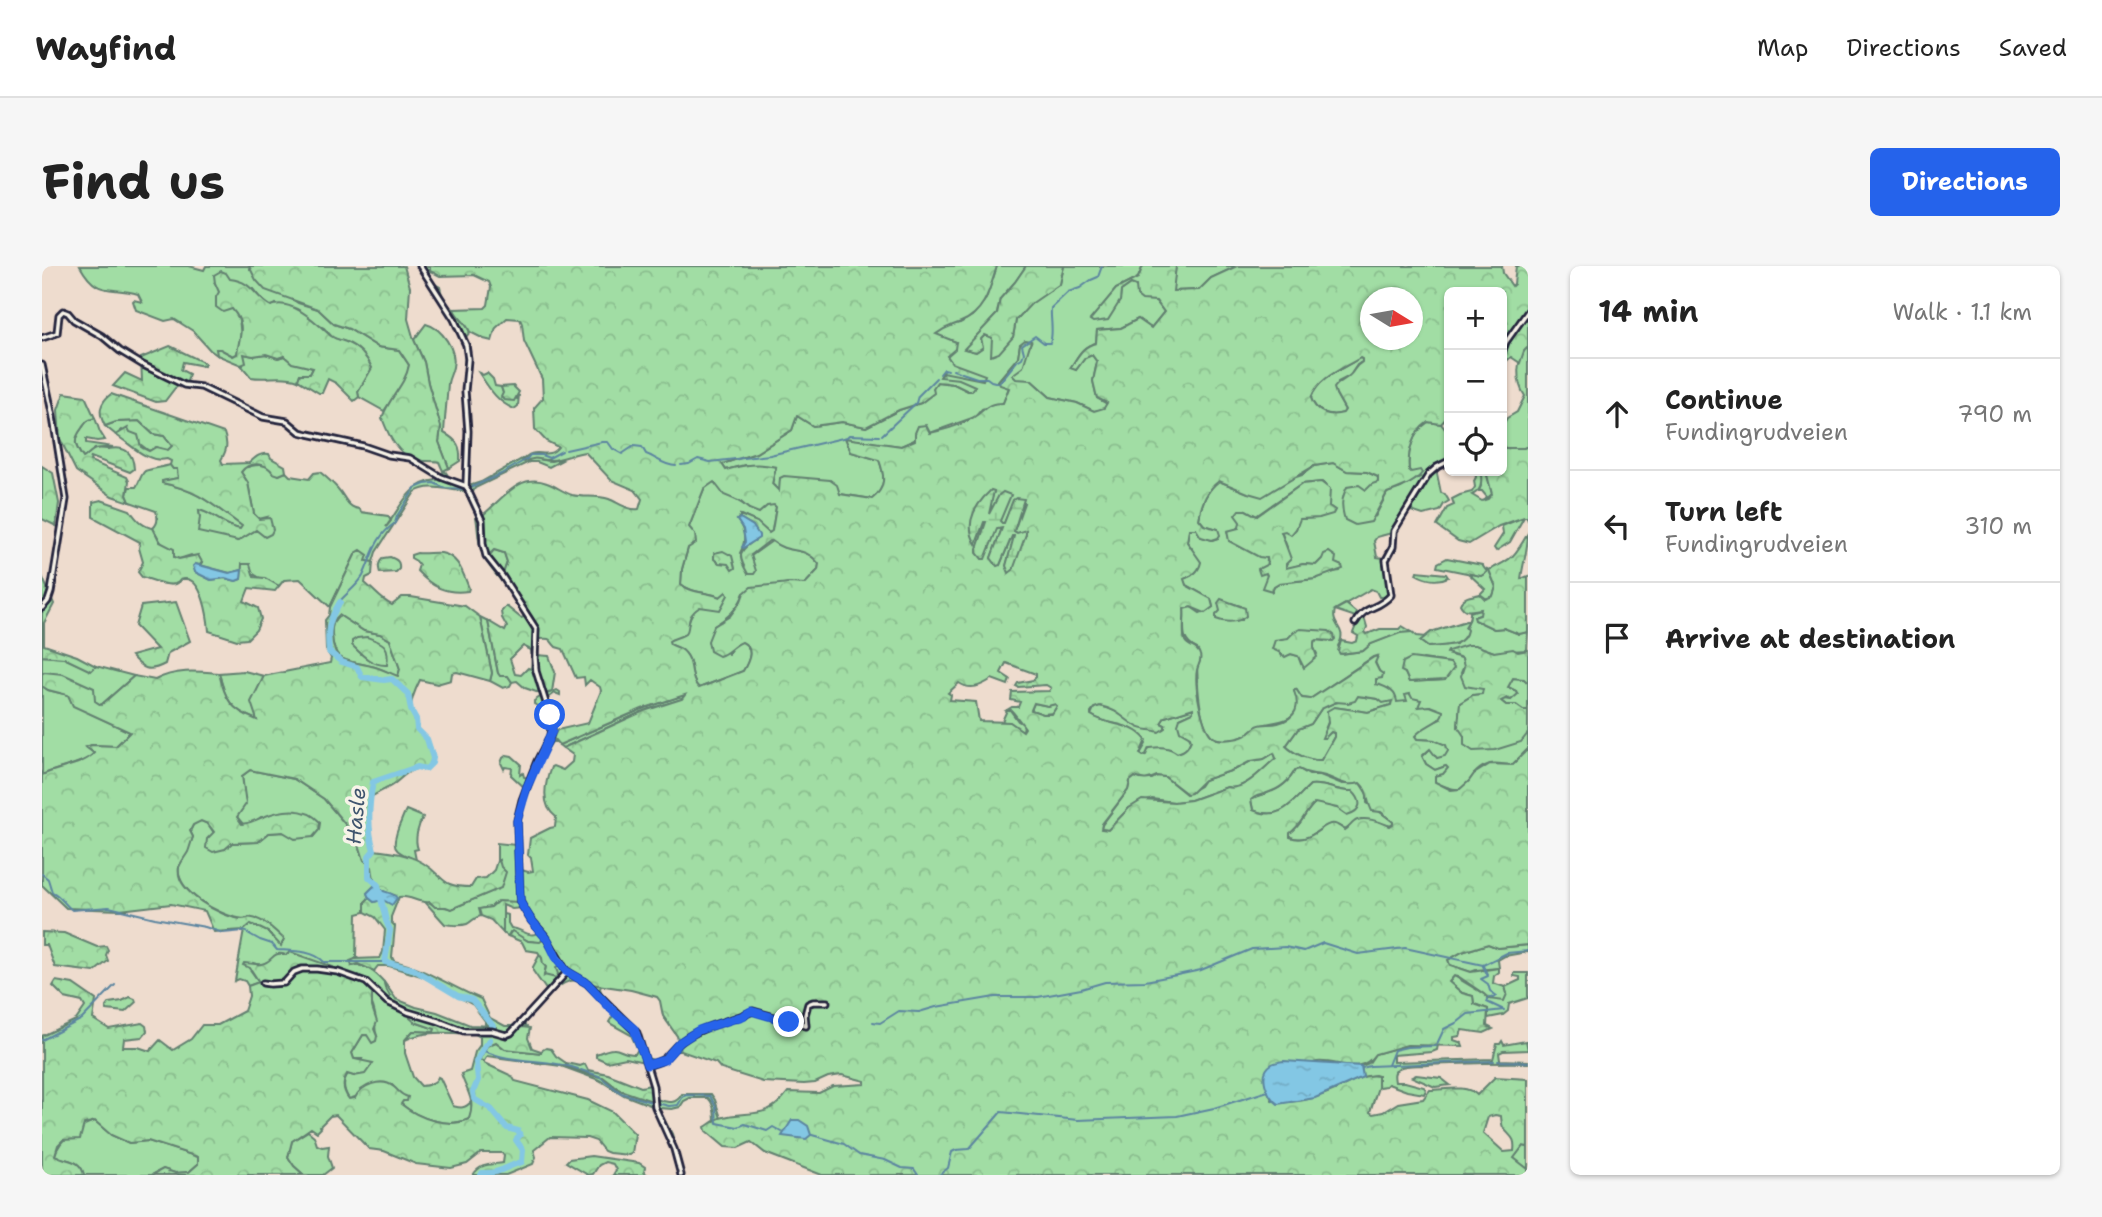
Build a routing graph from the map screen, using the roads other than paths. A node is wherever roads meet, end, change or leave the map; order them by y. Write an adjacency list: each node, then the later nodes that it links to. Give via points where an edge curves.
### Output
1 (420, 266): 7 (street, via 467,350)
2 (1528, 312): 4 (street)
3 (42, 338): 7 (street, via 57,333 59,315 64,311 131,358 184,385 201,387 264,417 287,421 300,432 410,458)
4 (1503, 350)
5 (42, 365): 8 (street, via 66,499 52,587)
6 (1444, 463): 9 (street, via 1429,474 1394,531 1386,560 1391,595 1364,610)
7 (467, 486): 10 (street, via 482,520 486,556 536,629 535,664 552,731 518,814 520,897)
8 (42, 608)
9 (1354, 623)
10 (568, 972): 11 (street, via 506,1035 464,1031 408,1013 387,1002 366,982 333,971 304,969 284,983); 13 (street, via 587,983 634,1029)
11 (263, 983)
12 (827, 1002): 13 (street, via 808,1003 806,1026 753,1011 707,1027 680,1042 664,1060)
13 (647, 1065): 14 (street, via 655,1107)
14 (681, 1175)

